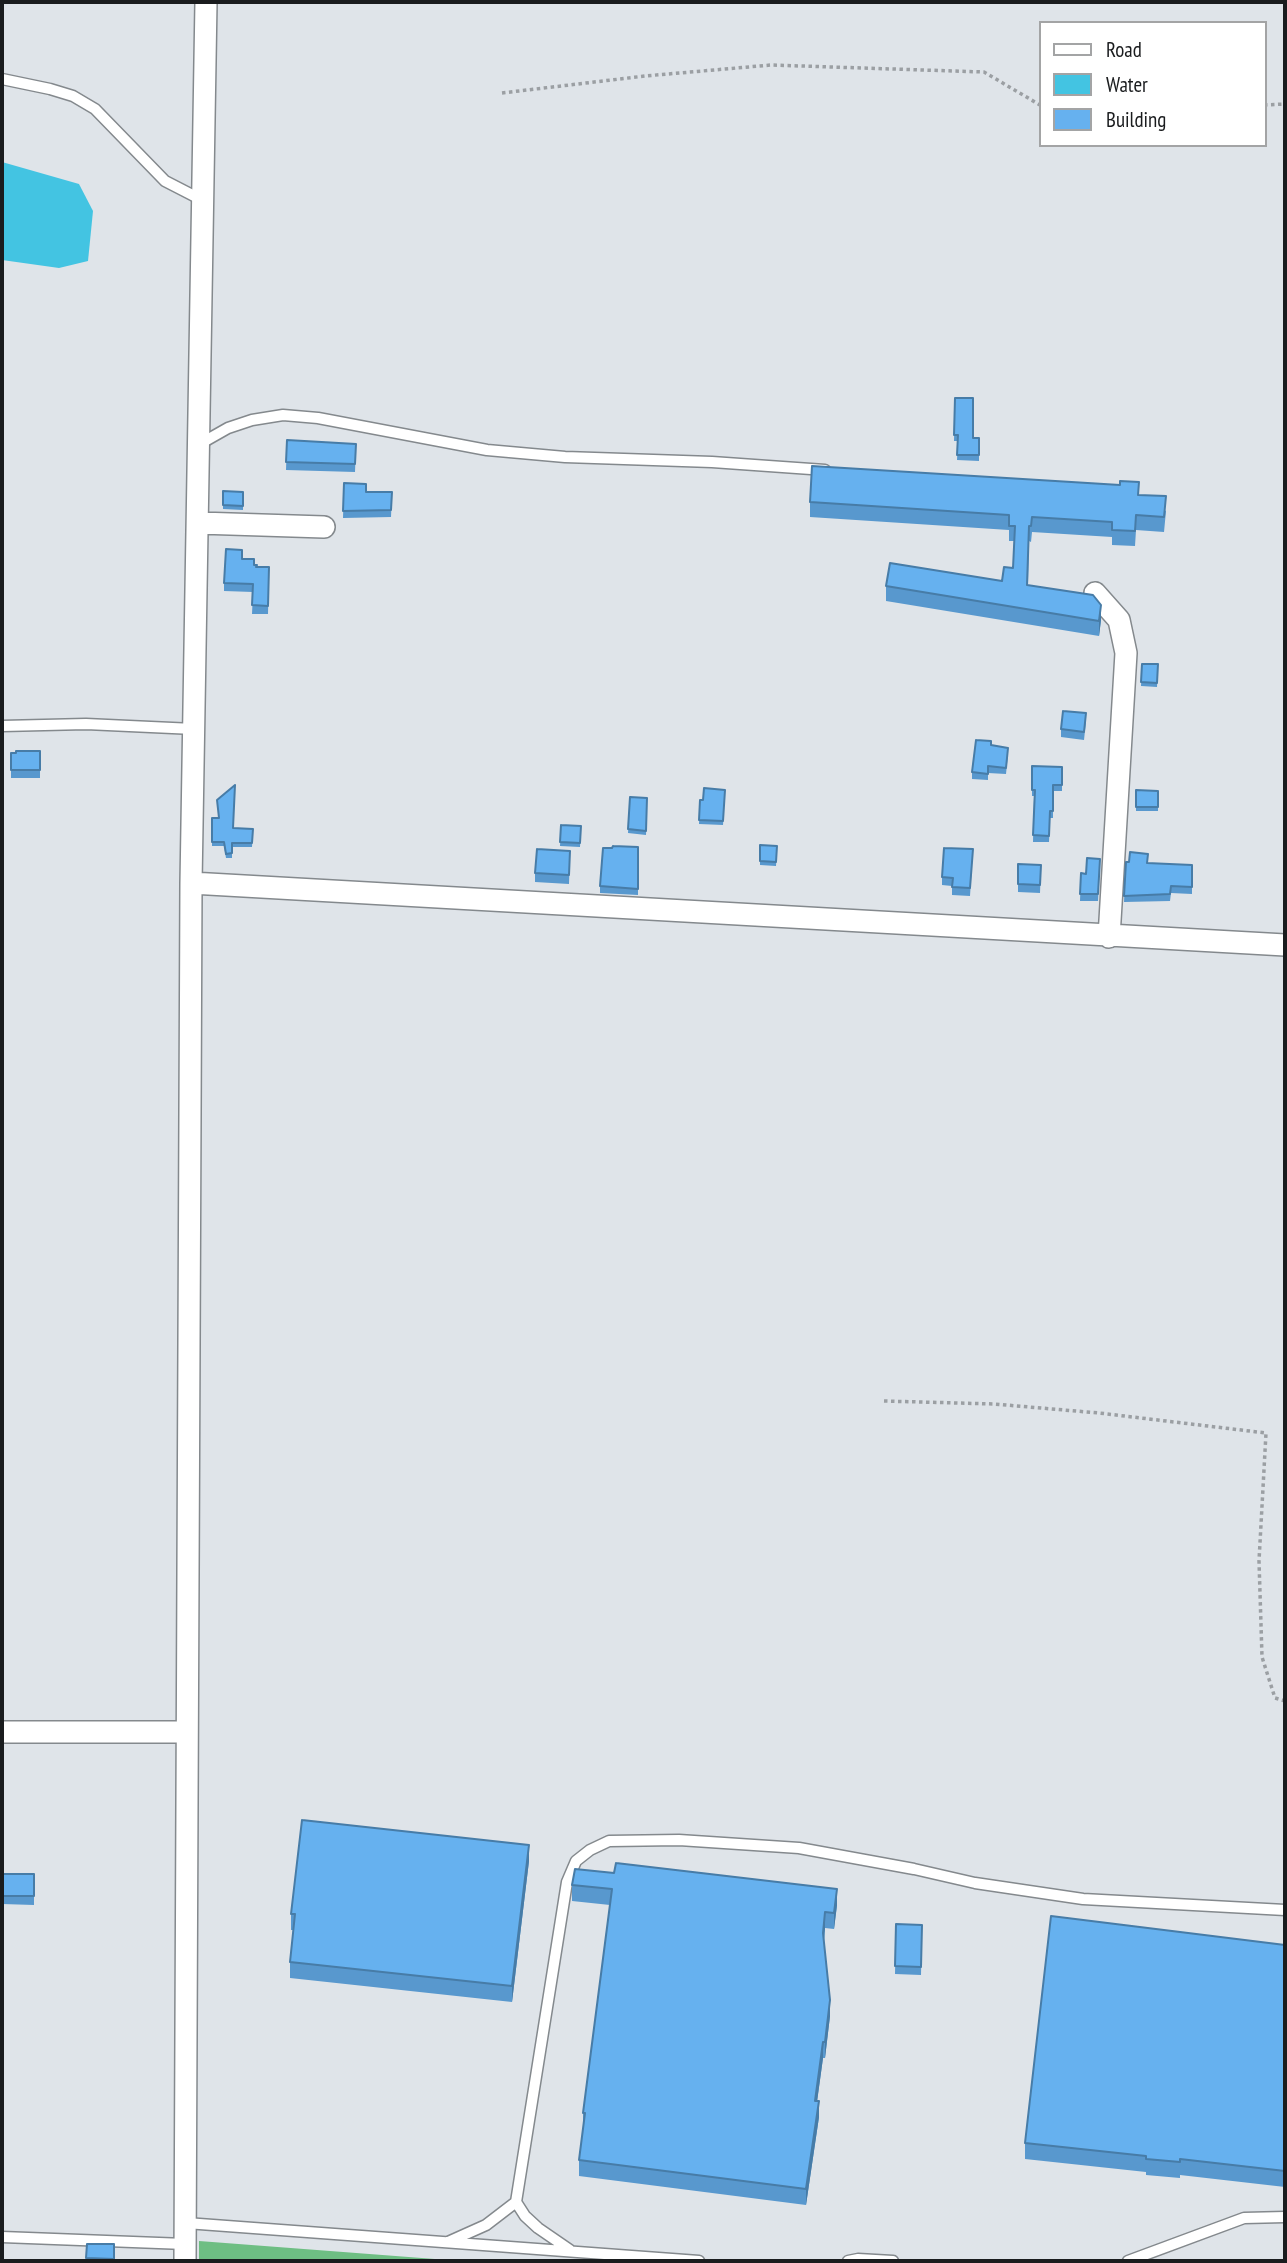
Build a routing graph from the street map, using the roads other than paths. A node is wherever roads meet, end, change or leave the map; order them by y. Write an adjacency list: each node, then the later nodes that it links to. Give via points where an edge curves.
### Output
1 (206, 2): 3 (street)
2 (2, 79): 3 (lane, via 73,96 95,109 165,181)
3 (202, 200): 4 (street)
4 (198, 445): 5 (lane, via 228,428 283,415 487,450); 6 (street)
5 (840, 471)
6 (198, 523): 7 (street); 10 (street)
7 (324, 527)
8 (1094, 593): 12 (street, via 1119,620 1126,653)
9 (2, 726): 10 (lane)
10 (194, 729): 11 (street)
11 (191, 883): 12 (street); 15 (street)
12 (1109, 937): 13 (street)
13 (1285, 946)
14 (2, 1732): 15 (street)
15 (186, 1732): 21 (street)
16 (1285, 1910): 17 (lane, via 1083,1899 975,1884 799,1848 680,1840 609,1841 576,1861 567,1882)
17 (516, 2202): 20 (lane, via 486,2225); 22 (lane, via 538,2228)
18 (1285, 2217): 26 (lane, via 1244,2218)
19 (2, 2237): 21 (lane)
20 (448, 2242): 21 (lane); 22 (lane)
21 (185, 2243)
22 (573, 2251): 23 (lane)
23 (699, 2261)
24 (848, 2261): 25 (lane)
25 (893, 2261)
26 (1128, 2261)

